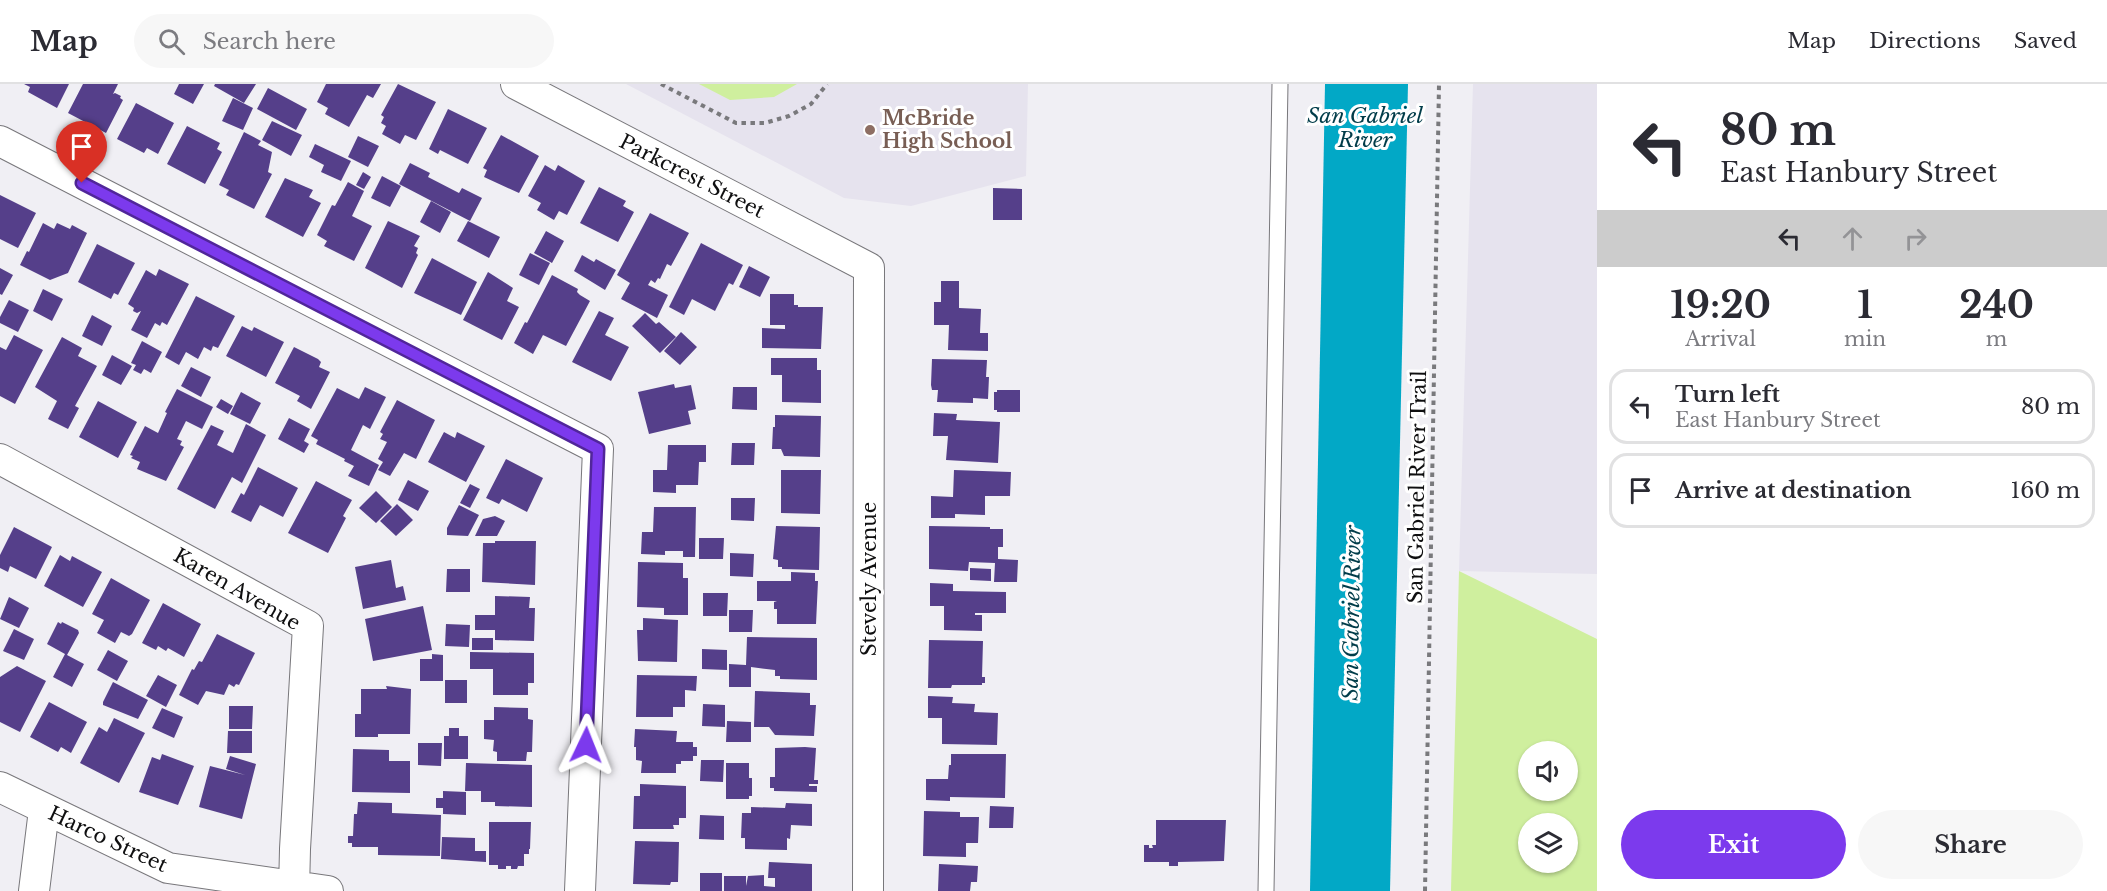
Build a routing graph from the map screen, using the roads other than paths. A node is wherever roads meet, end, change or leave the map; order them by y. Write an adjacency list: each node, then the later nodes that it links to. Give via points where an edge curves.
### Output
1 (516, 84): 4 (street, Parkcrest Street)
2 (1280, 84): 13 (lane)
3 (0, 141): 11 (street, via 598,449)
4 (869, 268): 12 (street, Stevely Avenue)
5 (0, 459): 8 (street, Karen Avenue, via 308,626)
6 (0, 787): 7 (street, Harco Street)
7 (44, 810): 8 (street, Harco Street, via 168,868); 9 (street)
8 (294, 889): 10 (street, Harco Street)
9 (34, 891)
10 (328, 891)
11 (580, 891)
12 (868, 891)
13 (1266, 891)

